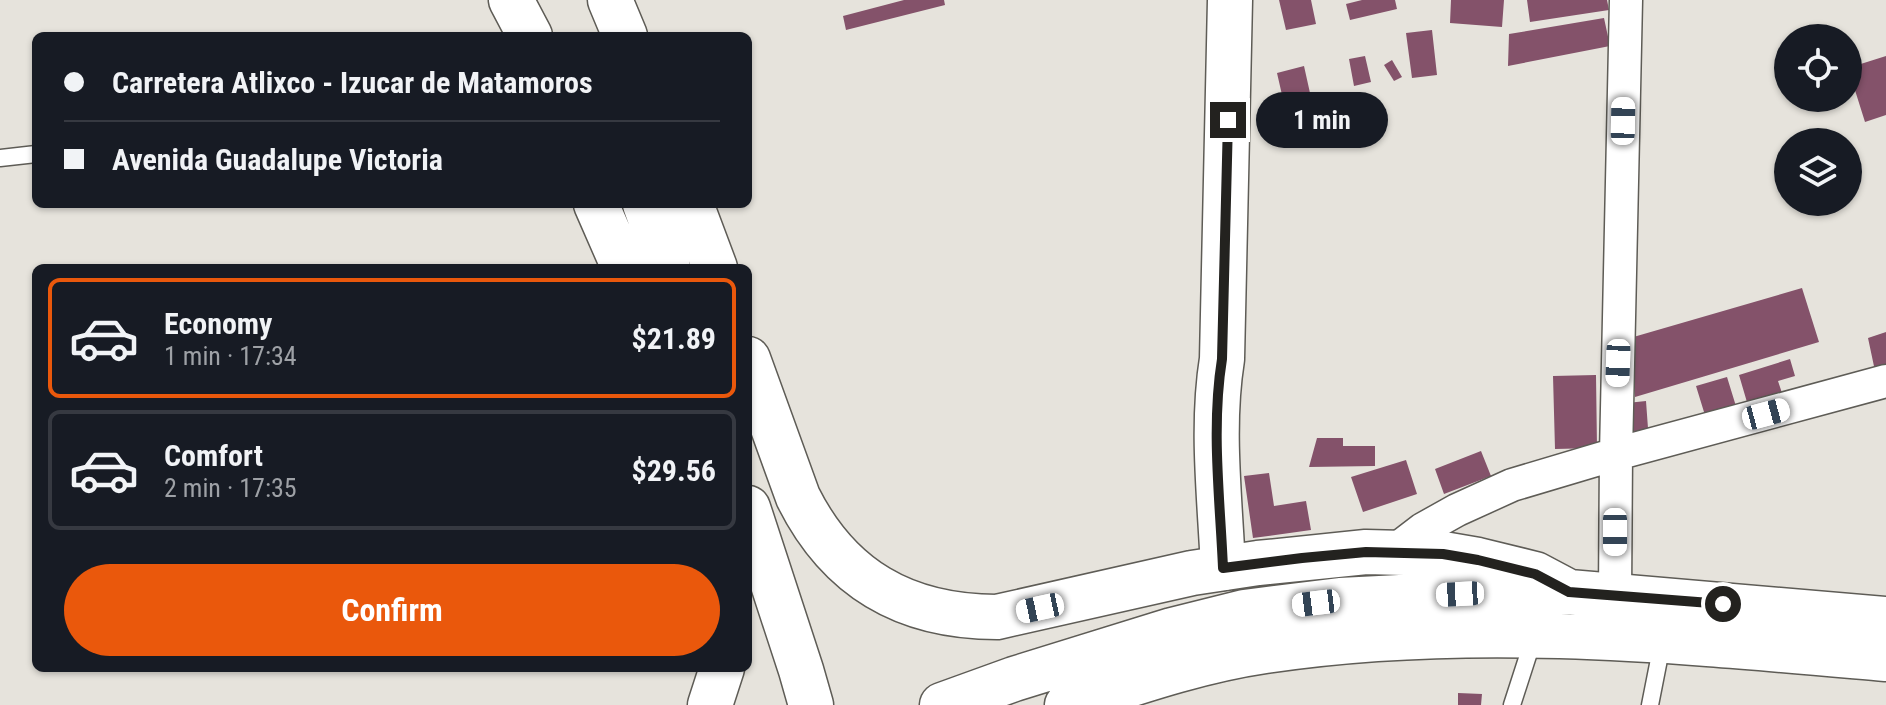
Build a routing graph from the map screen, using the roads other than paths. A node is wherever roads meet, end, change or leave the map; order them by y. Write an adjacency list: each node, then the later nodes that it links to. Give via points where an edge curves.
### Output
1 (511, 0): 4 (main road)
2 (1230, 0): 20 (main road, via 1222,359 1216,416)
3 (1626, 0): 17 (street)
4 (528, 32)
5 (32, 154): 6 (lane)
6 (0, 158)
7 (600, 208): 11 (main road)
8 (640, 208): 12 (main road)
9 (646, 208): 13 (main road)
10 (692, 208): 14 (main road)
11 (652, 264)
12 (653, 264)
13 (653, 264)
14 (714, 264)
15 (752, 370): 20 (main road, via 808,517 838,556 897,598 945,614 997,617)
16 (1886, 381): 17 (street)
17 (1616, 454): 19 (street, via 1484,497 1423,529); 22 (street)
18 (752, 520): 29 (main road)
19 (1393, 552): 20 (main road); 21 (main road, via 1443,554 1512,567)
20 (1223, 568)
21 (1569, 592): 22 (main road); 30 (main road, via 1340,600 1244,612)
22 (1615, 595): 23 (main road)
23 (1886, 619)
24 (1534, 635): 25 (main road); 31 (main road, via 1368,639 1263,651 1174,670); 32 (lane)
25 (1662, 641): 26 (main road); 33 (lane)
26 (1886, 659)
27 (721, 672): 28 (main road)
28 (710, 705)
29 (811, 705)
30 (942, 705)
31 (1067, 705)
32 (1512, 705)
33 (1650, 705)

